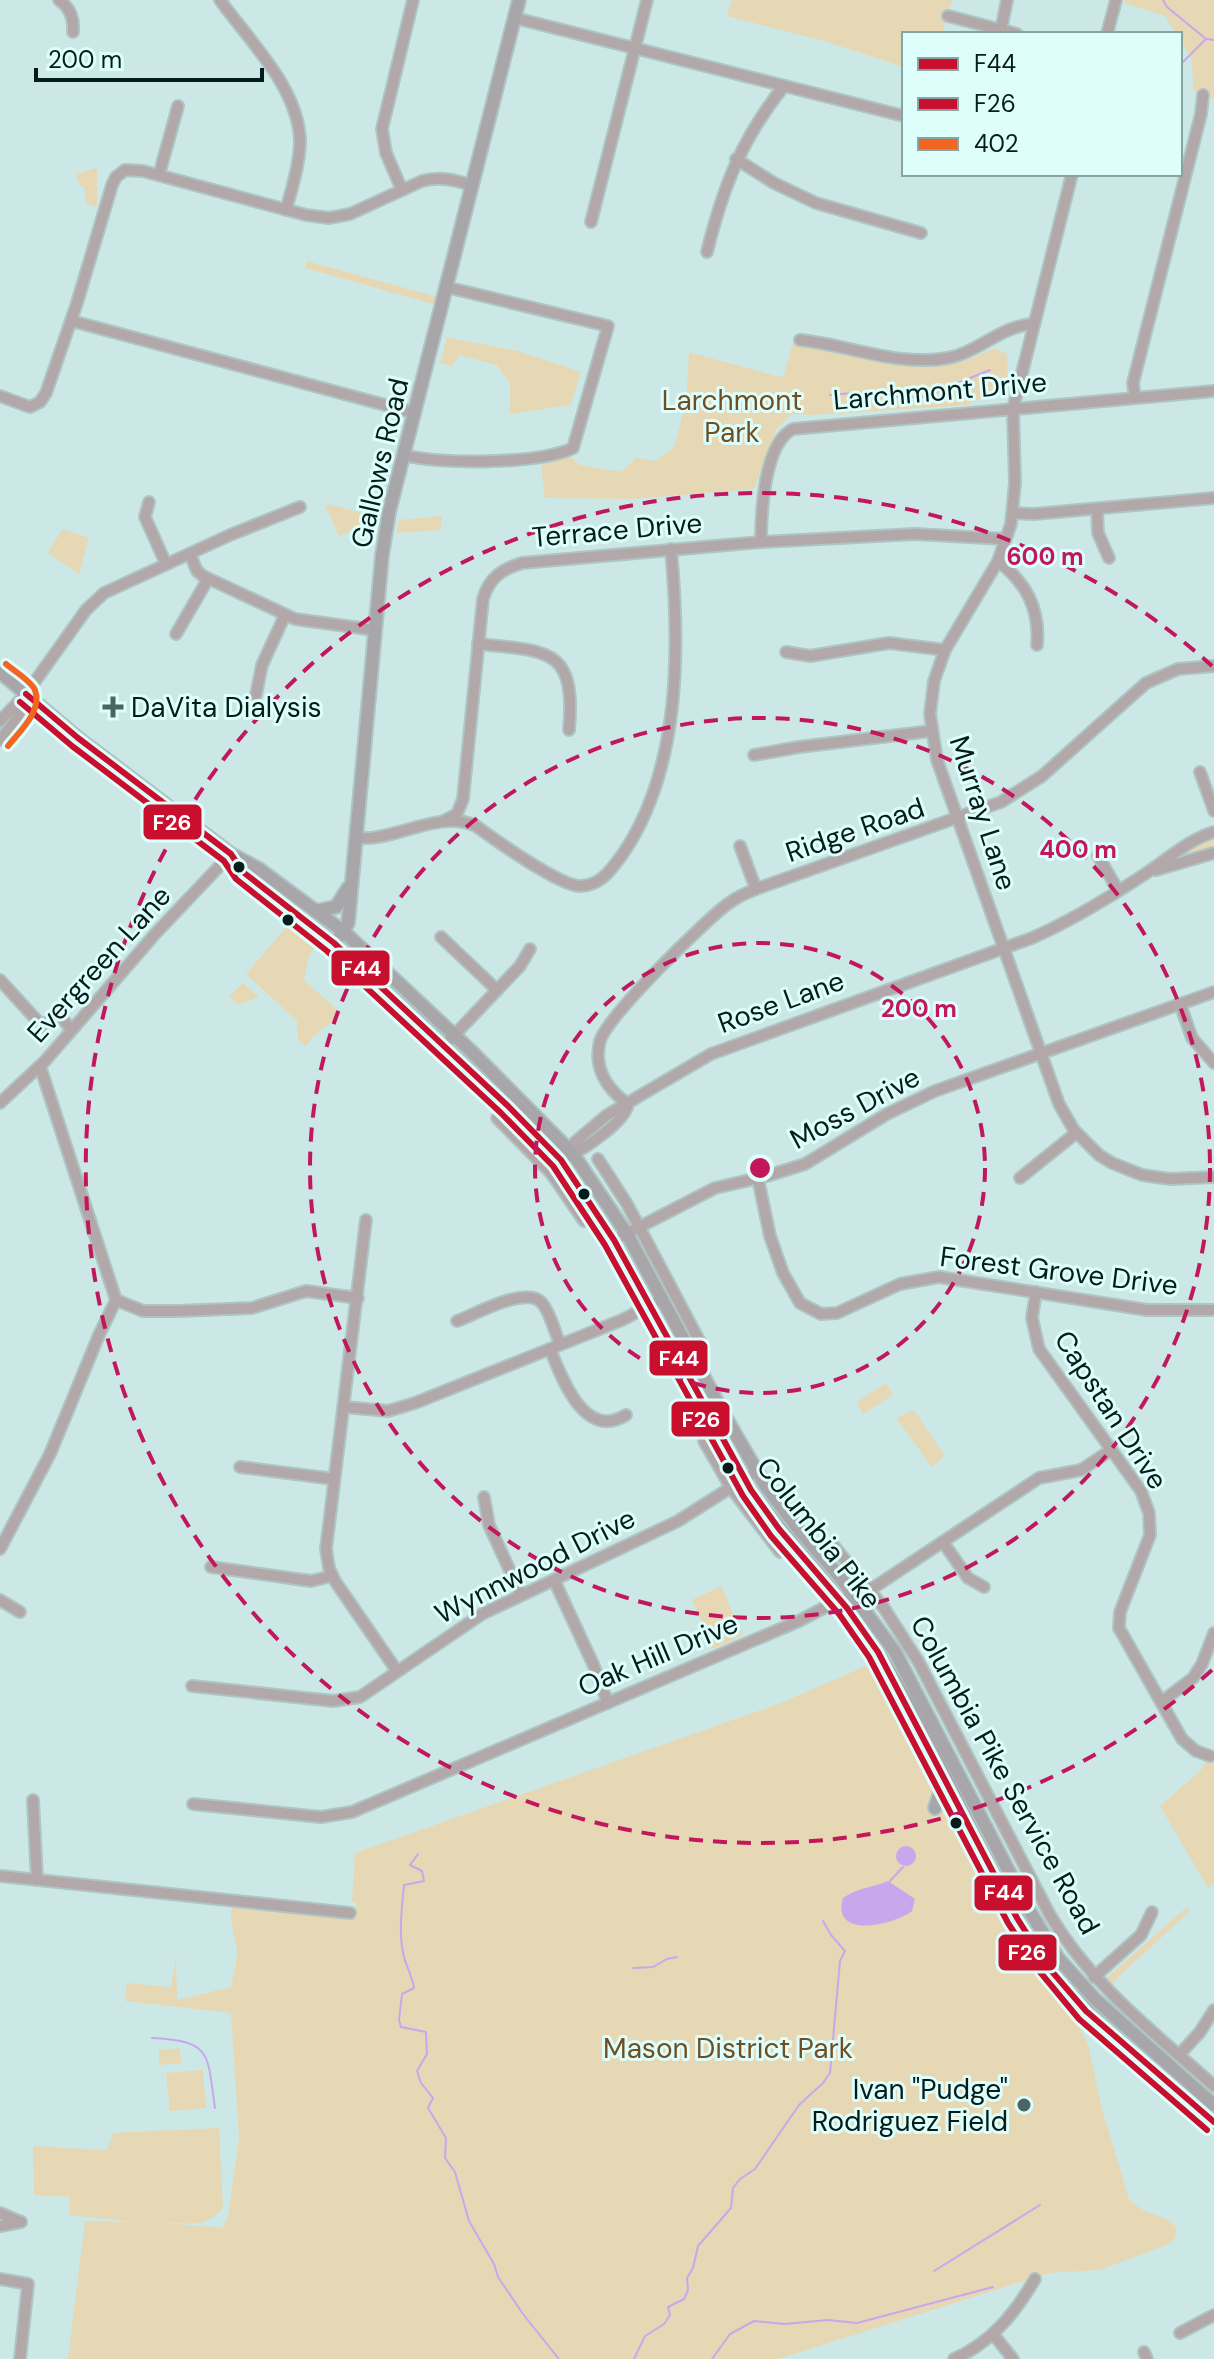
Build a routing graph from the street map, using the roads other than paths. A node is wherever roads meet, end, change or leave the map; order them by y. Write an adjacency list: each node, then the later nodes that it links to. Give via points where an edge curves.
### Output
1 (59, 0): 11 (street, via 73,17)
2 (220, 0): 24 (street, via 295,112 299,154)
3 (413, 0): 23 (street, via 382,129)
4 (519, 0): 9 (main road, Gallows Road)
5 (647, 0): 14 (street)
6 (1007, 0): 10 (street)
7 (1116, 0): 13 (street)
8 (948, 16): 10 (street)
9 (515, 18): 14 (street); 22 (main road, Gallows Road)
10 (1001, 30): 12 (street)
11 (73, 32)
12 (1009, 32)
13 (1108, 32)
14 (635, 48): 15 (street); 25 (street)
15 (784, 86): 18 (street); 19 (street)
16 (1203, 95): 34 (street, via 1133,383)
17 (178, 106): 20 (street)
18 (902, 116)
19 (736, 159): 26 (street, via 816,203); 27 (street)
20 (159, 175): 24 (street); 29 (street, via 130,169 116,177)
21 (1071, 176): 30 (street, Murray Lane)
22 (472, 185): 23 (street, via 433,178); 28 (main road, Gallows Road)
23 (402, 190): 24 (street, via 339,217)
24 (286, 210)
25 (591, 222)
26 (921, 233)
27 (707, 252)
28 (446, 287): 36 (main road, Gallows Road); 37 (street, via 608,326 573,448 508,459)
29 (72, 321): 33 (street, via 51,385 35,405); 36 (street)
30 (1034, 324): 31 (street, via 1016,326 957,356 930,360 903,360); 35 (street, Murray Lane)
31 (800, 340)
32 (1214, 391): 34 (street, Larchmont Drive)
33 (0, 396)
34 (1135, 398): 35 (street, Larchmont Drive)
35 (1013, 409): 42 (street, Murray Lane); 44 (street, Larchmont Drive, via 786,433 776,446 768,476)
36 (415, 413): 37 (main road, Gallows Road)
37 (404, 455): 52 (main road, Gallows Road, via 385,535)
38 (1214, 498): 41 (street)
39 (149, 502): 49 (street, via 145,517)
40 (300, 507): 46 (street)
41 (1097, 509): 42 (street); 47 (street, via 1098,533)
42 (1013, 513): 43 (street, Murray Lane)
43 (1005, 539): 44 (street, Terrace Drive, via 915,534); 48 (street, Murray Lane)
44 (761, 542): 45 (street, Terrace Drive)
45 (671, 549): 54 (street, Terrace Drive, via 506,568 485,591); 72 (street, via 677,640 663,757 644,818 618,859 597,882 573,886)
46 (190, 554): 49 (street); 50 (street, via 197,571)
47 (1109, 558)
48 (998, 561): 55 (street, via 1031,598); 56 (street, Murray Lane)
49 (166, 564): 60 (street, via 104,593)
50 (208, 579): 51 (street); 53 (street)
51 (285, 615): 52 (street); 61 (street, via 262,665)
52 (375, 630): 74 (main road, Gallows Road)
53 (176, 634)
54 (478, 644): 63 (street, via 531,649 556,662 570,685); 68 (street, Terrace Drive)
55 (1037, 645)
56 (945, 650): 57 (street, via 889,643 810,656); 64 (street, Murray Lane, via 932,690)
57 (786, 652)
58 (1214, 666): 70 (street, Ridge Road, via 1184,667 1158,676 1042,776 1001,802)
59 (0, 672): 60 (main road, Columbia Pike)
60 (26, 694): 62 (street); 65 (street, via 25,708); 77 (main road, Columbia Pike)
61 (256, 695)
62 (0, 721)
63 (569, 730)
64 (931, 731): 66 (street); 70 (street, Murray Lane)
65 (0, 740)
66 (754, 755)
67 (1200, 772): 69 (street)
68 (463, 799): 71 (street, via 457,814); 72 (street)
69 (1214, 811)
70 (958, 819): 81 (street, Ridge Road); 87 (street, Murray Lane)
71 (444, 821): 72 (street); 74 (street, via 379,838)
72 (476, 826)
73 (1214, 832): 79 (street, Rose Lane)
74 (355, 838): 80 (main road, Gallows Road)
75 (740, 846): 81 (street)
76 (1214, 853): 79 (street)
77 (231, 854): 83 (main road, Columbia Pike); 86 (main road, Columbia Pike, via 243,872); 93 (street, Evergreen Lane)
78 (1098, 856): 82 (street)
79 (1146, 873): 82 (street, Rose Lane)
80 (351, 882): 83 (main road, via 336,907); 84 (main road, Gallows Road)
81 (756, 889): 100 (street, Ridge Road, via 730,902 697,931 603,1033 601,1071 613,1094)
82 (1118, 890): 87 (street, Rose Lane, via 1053,929)
83 (316, 911): 84 (main road, Columbia Pike)
84 (344, 932): 86 (main road); 94 (main road, Columbia Pike)
85 (441, 937): 90 (street)
86 (334, 943): 95 (main road, Columbia Pike)
87 (1004, 948): 96 (street, Murray Lane); 100 (street, Rose Lane, via 736,1043)
88 (530, 949): 90 (street)
89 (0, 980): 93 (street, via 43,1027 57,1012)
90 (497, 990): 94 (street)
91 (1214, 992): 92 (street, Moss Drive)
92 (1180, 1004): 96 (street, Moss Drive); 97 (street, via 1192,1038)
93 (71, 1029): 98 (street, Evergreen Lane)
94 (454, 1035): 95 (street); 103 (main road, Columbia Pike)
95 (444, 1046): 101 (main road, Columbia Pike)
96 (1041, 1053): 102 (street, Murray Lane); 108 (street, Moss Drive, via 911,1102 823,1155)
97 (1214, 1063)
98 (40, 1066): 99 (street, Evergreen Lane); 115 (street)
99 (0, 1103)
100 (628, 1104): 103 (street, Rose Lane, via 625,1114)
101 (508, 1106): 103 (main road, Columbia Pike); 105 (street, via 497,1118)
102 (1076, 1133): 106 (street, Murray Lane, via 1112,1163 1142,1175); 107 (street)
103 (568, 1155): 105 (street, Rose Lane); 111 (main road, Columbia Pike); 112 (main road, Columbia Pike)
104 (598, 1159): 111 (street, via 627,1204)
105 (551, 1173): 110 (street)
106 (1214, 1177)
107 (1020, 1178)
108 (758, 1179): 111 (street, Moss Drive, via 715,1188); 113 (street, Forest Grove Drive, via 783,1273 800,1303 812,1312 837,1313 900,1284 930,1277)
109 (366, 1220): 114 (street)
110 (584, 1221)
111 (633, 1231): 112 (street, Moss Drive); 116 (main road, Columbia Pike); 119 (street)
112 (614, 1240): 116 (main road, Columbia Pike)
113 (1036, 1292): 117 (street, Forest Grove Drive, via 1147,1310); 124 (street, Capstan Drive, via 1032,1318 1039,1349)
114 (358, 1298): 115 (street, via 306,1291 252,1308 179,1311 143,1311); 121 (street)
115 (116, 1300): 133 (street, via 50,1454)
116 (656, 1303): 120 (street); 126 (main road, Columbia Pike); 128 (main road, Columbia Pike)
117 (1214, 1310)
118 (457, 1321): 120 (street, via 520,1296 533,1296 543,1304)
119 (700, 1342)
120 (555, 1347): 121 (street, via 395,1409); 122 (street, via 570,1393 585,1411 610,1421)
121 (344, 1407): 127 (street)
122 (626, 1415)
123 (704, 1441): 129 (street)
124 (1111, 1450): 131 (street, Oak Hill Drive, via 1081,1470 1039,1478); 148 (street, Capstan Drive, via 1141,1491 1150,1524 1119,1628)
125 (240, 1467): 127 (street)
126 (757, 1471): 128 (street, Wynnwood Drive); 141 (main road, Columbia Pike, via 778,1505)
127 (334, 1479): 136 (street, via 326,1549)
128 (744, 1479): 129 (street, Wynnwood Drive); 143 (main road, Columbia Pike)
129 (731, 1488): 134 (street); 137 (street, Wynnwood Drive, via 678,1521)
130 (484, 1497): 140 (street, via 489,1525)
131 (943, 1542): 138 (street, via 968,1578); 139 (street, Oak Hill Drive)
132 (833, 1545): 139 (street, Columbia Pike Service Road)
133 (0, 1549)
134 (780, 1552)
135 (211, 1567): 136 (street, via 311,1581)
136 (332, 1576): 146 (street)
137 (554, 1580): 140 (street, Wynnwood Drive); 149 (street)
138 (984, 1587)
139 (870, 1590): 141 (street, Oak Hill Drive); 159 (street, Columbia Pike Service Road, via 918,1661 1050,1915)
140 (521, 1595): 146 (street, Wynnwood Drive, via 464,1624)
141 (854, 1596): 143 (street, Oak Hill Drive); 163 (main road, Columbia Pike, via 911,1681 1058,1958 1096,2000)
142 (0, 1600): 144 (street)
143 (840, 1600): 149 (street, Oak Hill Drive); 151 (main road, Columbia Pike, via 887,1666)
144 (20, 1612)
145 (1214, 1633): 148 (street, via 1193,1678)
146 (397, 1671): 147 (street, Wynnwood Drive, via 360,1697 341,1701)
147 (192, 1686)
148 (1161, 1702): 150 (street, Capstan Drive, via 1182,1739)
149 (608, 1703): 153 (street, Oak Hill Drive, via 340,1816)
150 (1210, 1756)
151 (937, 1762): 154 (main road, via 941,1789); 164 (main road, Columbia Pike, via 1017,1918 1056,1977 1086,2011)
152 (33, 1800): 156 (street)
153 (193, 1804)
154 (935, 1808)
155 (0, 1876): 156 (street)
156 (37, 1880): 158 (street)
157 (1152, 1912): 159 (street, via 1141,1935)
158 (350, 1913)
159 (1094, 1977): 161 (street, Columbia Pike Service Road)
160 (1214, 2010): 161 (street)
161 (1179, 2055): 162 (street, Columbia Pike Service Road)
162 (1214, 2086)
163 (1214, 2105)
164 (1214, 2122)
165 (0, 2213): 166 (street, via 21,2222)
166 (0, 2226)
167 (0, 2279): 172 (street, via 28,2284)
168 (1035, 2279): 171 (street)
169 (1214, 2315): 170 (street)
170 (1180, 2333)
171 (993, 2334): 173 (street); 174 (street)
172 (20, 2359)
173 (954, 2359)
174 (1013, 2359)

